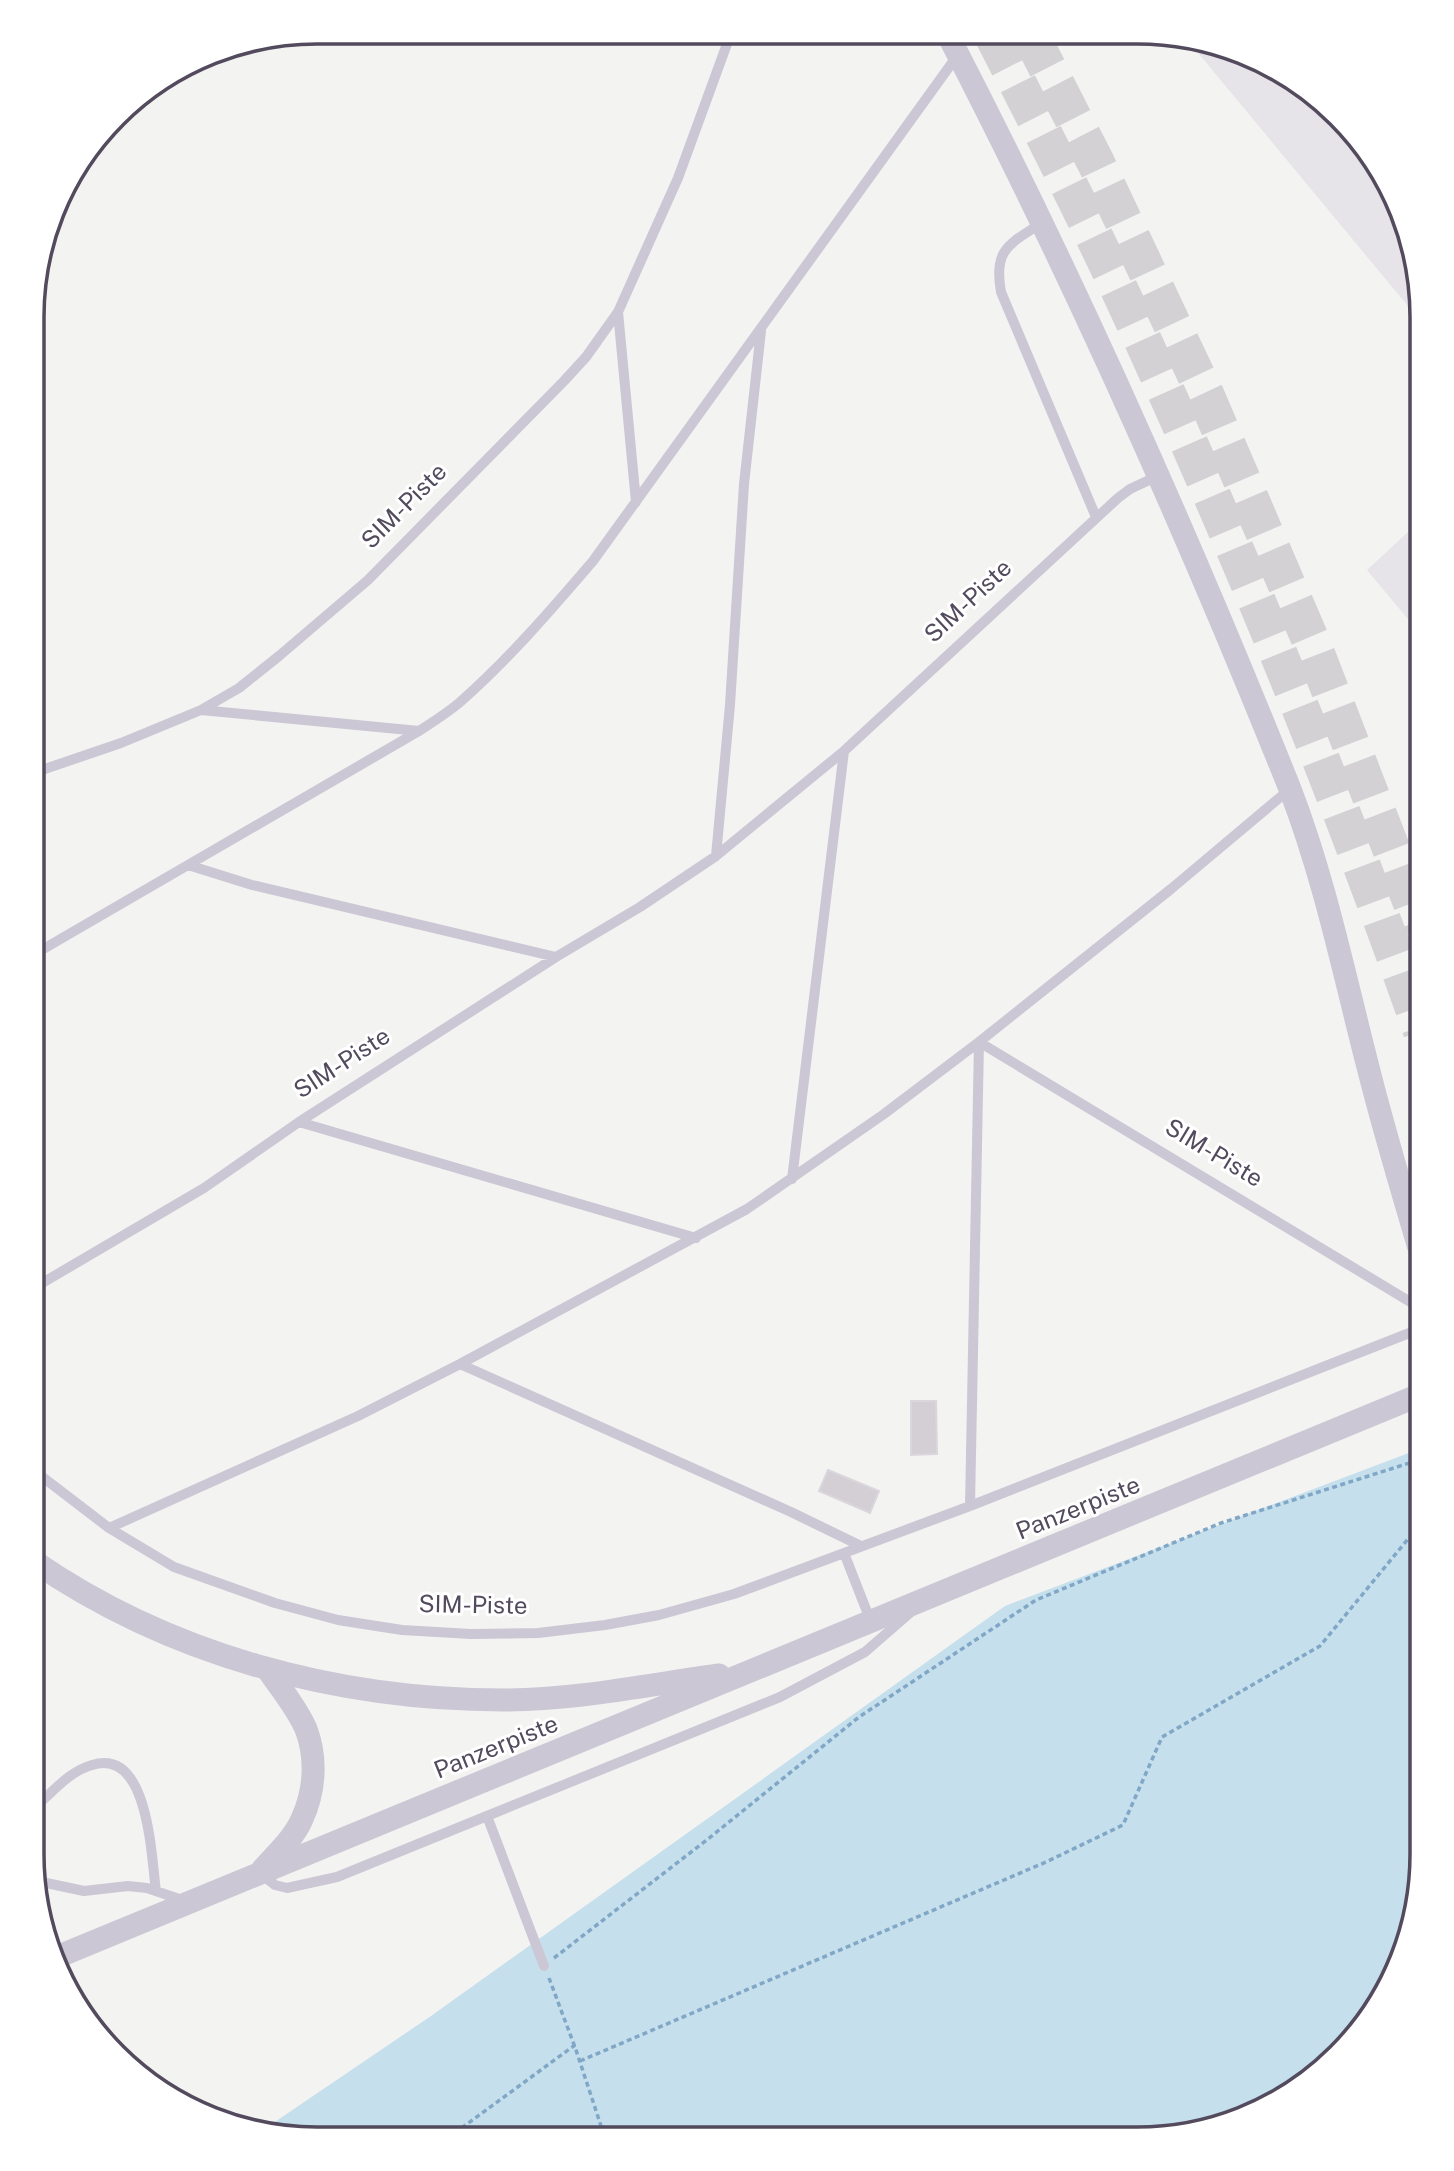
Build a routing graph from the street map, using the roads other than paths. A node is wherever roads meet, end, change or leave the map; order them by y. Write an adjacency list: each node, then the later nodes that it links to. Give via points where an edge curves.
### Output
1 (727, 44): 5 (lane, SIM-Piste, via 678,178)
2 (953, 44): 3 (street)
3 (958, 54): 4 (street); 6 (lane)
4 (1043, 222): 7 (street); 9 (lane, via 1002,254 1001,292)
5 (618, 312): 8 (lane, SIM-Piste); 10 (lane, SIM-Piste, via 564,381 368,580 239,688)
6 (761, 328): 8 (lane); 15 (lane, via 744,484)
7 (1160, 475): 9 (lane, SIM-Piste, via 1124,494); 14 (street)
8 (636, 502): 11 (lane, via 593,561 521,642 457,705)
9 (1096, 517): 12 (lane, SIM-Piste)
10 (201, 710): 11 (lane, SIM-Piste); 13 (lane, SIM-Piste)
11 (419, 732): 16 (lane)
12 (844, 751): 15 (lane, SIM-Piste); 21 (lane)
13 (44, 769)
14 (1290, 789): 19 (lane); 22 (street, via 1327,900)
15 (716, 856): 18 (lane, SIM-Piste)
16 (188, 864): 17 (lane); 18 (lane, via 253,885)
17 (44, 949)
18 (556, 957): 20 (lane, SIM-Piste)
19 (979, 1042): 21 (lane); 25 (lane, SIM-Piste); 30 (lane)
20 (299, 1122): 23 (lane, SIM-Piste); 24 (lane, SIM-Piste, via 204,1188)
21 (792, 1179): 23 (lane)
22 (1410, 1216)
23 (696, 1238): 27 (lane)
24 (44, 1282)
25 (1410, 1303)
26 (1410, 1333): 30 (lane, SIM-Piste)
27 (460, 1364): 31 (lane, via 358,1416); 32 (lane)
28 (1410, 1399): 35 (street, Panzerpiste)
29 (44, 1478): 31 (lane, SIM-Piste)
30 (970, 1506): 32 (lane, SIM-Piste)
31 (109, 1528): 33 (lane, SIM-Piste, via 174,1567 275,1603 338,1620 471,1634 538,1633 659,1615 733,1594)
32 (861, 1546): 33 (lane, SIM-Piste)
33 (844, 1553): 36 (lane)
34 (44, 1569): 37 (street, Panzerpiste, via 113,1609 202,1648)
35 (929, 1598): 36 (street, Panzerpiste); 40 (lane, via 865,1652 780,1697)
36 (871, 1622): 38 (street, Panzerpiste)
37 (268, 1670): 38 (street, Panzerpiste, via 361,1690 505,1700 590,1694); 41 (street, Panzerpiste, via 306,1730 313,1770 302,1821)
38 (753, 1670): 41 (street, Panzerpiste)
39 (44, 1798): 43 (lane, via 68,1777 92,1765 107,1763 125,1770 137,1786 145,1811)
40 (487, 1816): 41 (lane, via 337,1877 287,1888); 46 (lane)
41 (260, 1873): 44 (street, Panzerpiste)
42 (45, 1883): 43 (lane, via 83,1891 128,1886)
43 (156, 1891): 44 (lane)
44 (190, 1902): 45 (street, Panzerpiste)
45 (63, 1954)
46 (544, 1966)

